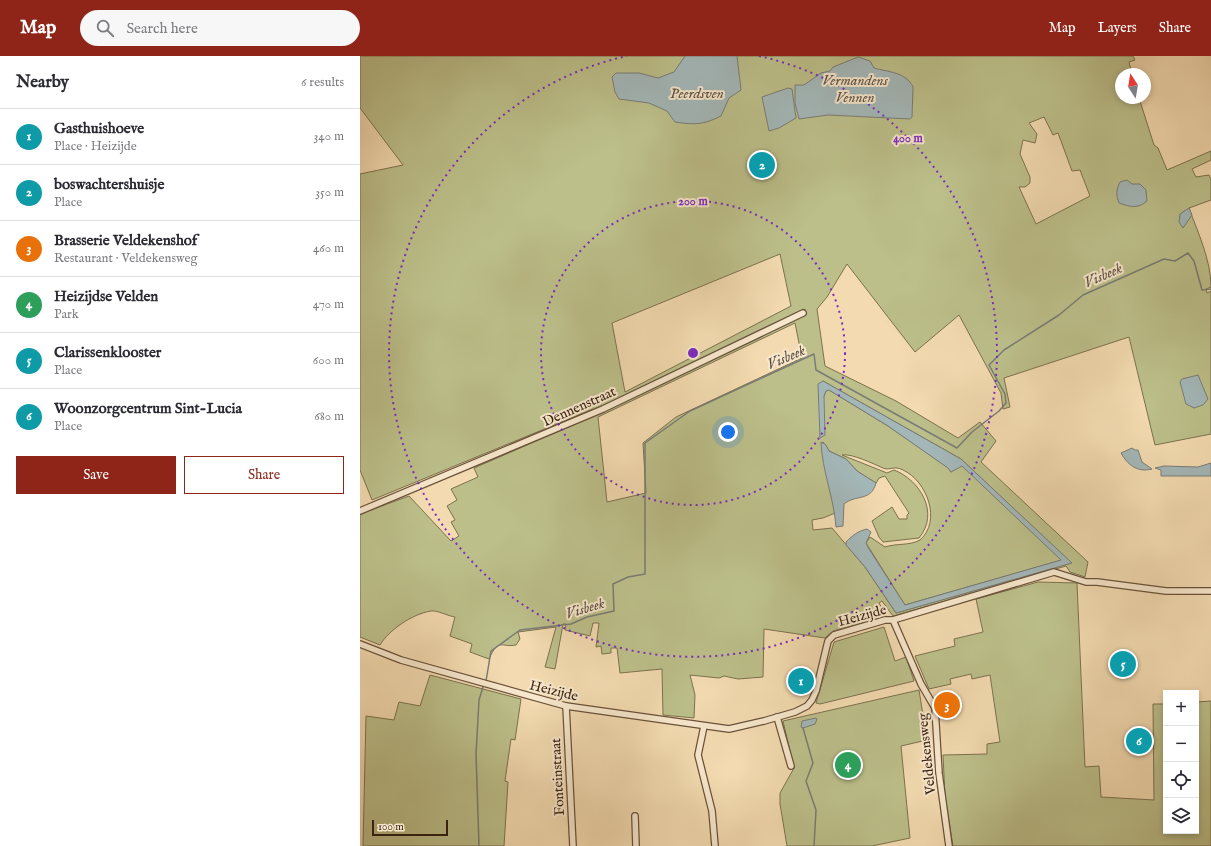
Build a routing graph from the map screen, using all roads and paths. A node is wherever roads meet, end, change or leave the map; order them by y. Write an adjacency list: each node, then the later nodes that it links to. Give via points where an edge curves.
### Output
1 (803, 313): 2 (street, Dennenstraat, via 603,409)
2 (360, 511)
3 (1211, 591): 4 (street, Heizijde, via 1166,591 1086,582 1058,572)
4 (893, 620): 7 (street, Heizijde, via 834,635 828,641 812,700 800,710); 14 (street, Veldekensweg, via 934,708 939,773)
5 (360, 644): 6 (street, Heizijde, via 401,660)
6 (566, 706): 8 (street, Heizijde); 11 (street, Fonteinstraat)
7 (777, 717): 8 (street, Heizijde, via 735,728); 9 (street)
8 (704, 726): 13 (street, via 698,755 712,811)
9 (791, 766)
10 (635, 816): 12 (street)
11 (573, 846)
12 (636, 846)
13 (715, 846)
14 (949, 846)

